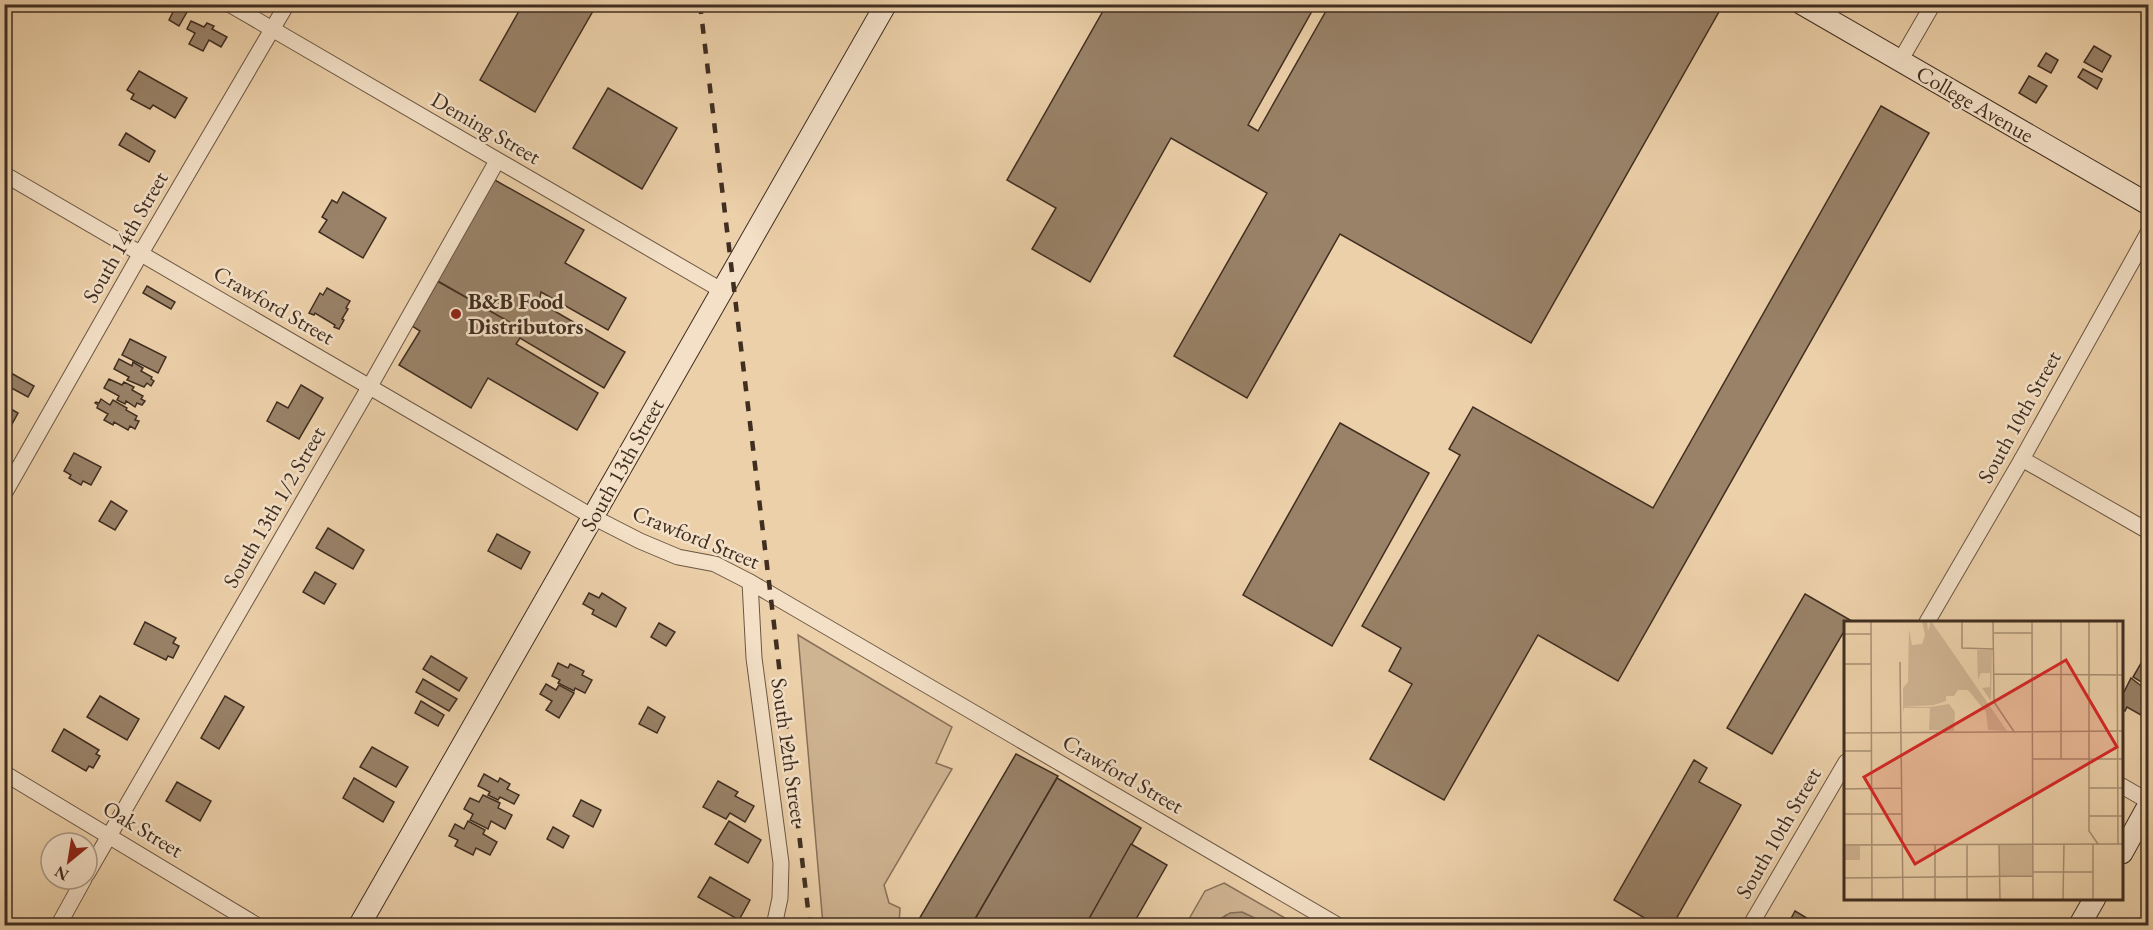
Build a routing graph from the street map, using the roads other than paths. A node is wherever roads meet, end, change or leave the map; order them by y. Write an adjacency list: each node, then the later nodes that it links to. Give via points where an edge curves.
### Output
1 (229, 4): 6 (street, Deming Street)
2 (287, 4): 6 (street, South 14th Street)
3 (886, 4): 13 (main road, South 13th Street)
4 (1802, 4): 7 (main road, College Avenue)
5 (1933, 4): 7 (street)
6 (272, 30): 8 (street, Deming Street); 12 (street, South 14th Street)
7 (1900, 61): 10 (main road, College Avenue)
8 (497, 161): 13 (street, Deming Street); 14 (street, South 13th 1/2 Street)
9 (4, 174): 12 (street, Crawford Street)
10 (2148, 204)
11 (2148, 232): 15 (street, South 10th Street)
12 (141, 254): 14 (street, Crawford Street); 16 (street, South 14th Street)
13 (721, 290): 17 (main road, South 13th Street)
14 (370, 386): 17 (street, Crawford Street); 26 (street, South 13th 1/2 Street)
15 (2022, 459): 18 (street); 20 (street, South 10th Street)
16 (4, 494)
17 (593, 517): 19 (street, Crawford Street, via 678,557 715,564); 33 (main road, South 13th Street)
18 (2148, 531)
19 (750, 582): 34 (street, South 12th Street, via 754,658 781,863); 35 (street, Crawford Street)
20 (1928, 621)
21 (1844, 764): 36 (street, South 10th Street)
22 (4, 773): 26 (street, Oak Street)
23 (2123, 787): 24 (street)
24 (2148, 801)
25 (2148, 806): 27 (main road)
26 (109, 835): 28 (street, South 13th 1/2 Street); 32 (street, Oak Street)
27 (2123, 850)
28 (99, 853)
29 (77, 891): 31 (street)
30 (2094, 900): 37 (main road)
31 (58, 926)
32 (258, 926)
33 (359, 926)
34 (774, 926)
35 (1339, 926)
36 (1750, 926)
37 (2079, 926)

